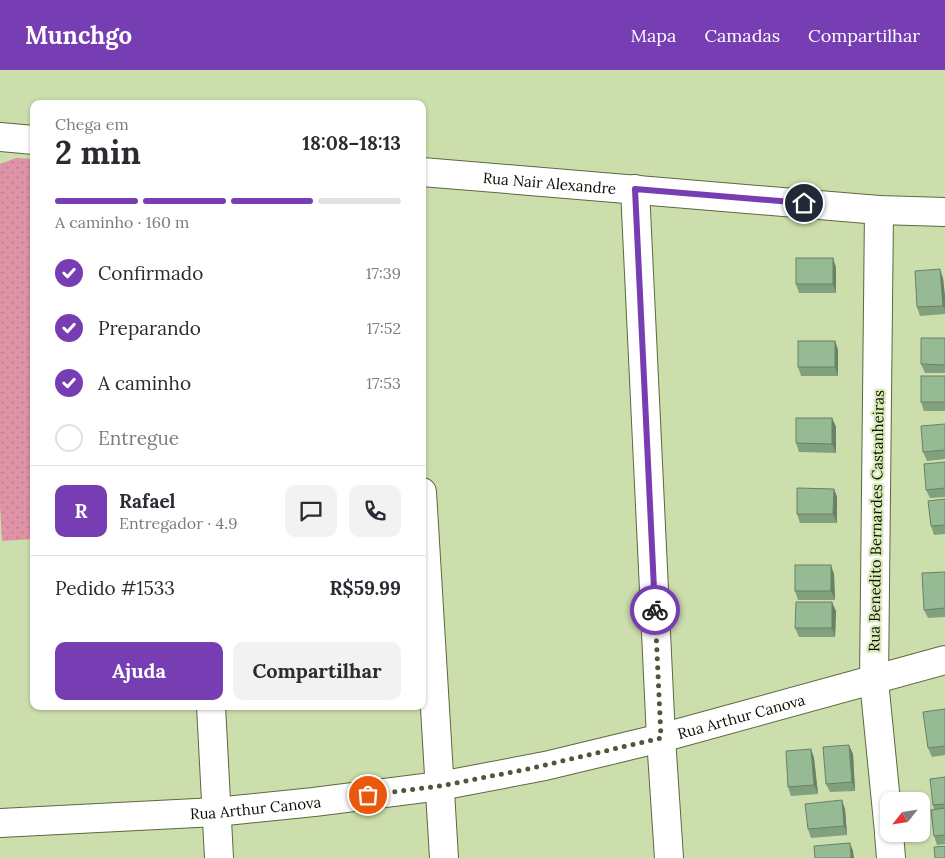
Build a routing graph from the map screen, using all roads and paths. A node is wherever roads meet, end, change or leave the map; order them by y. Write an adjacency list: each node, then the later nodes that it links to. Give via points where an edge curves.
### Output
1 (0, 137): 2 (street)
2 (30, 140)
3 (426, 172): 4 (street, Rua Nair Alexandre)
4 (635, 189): 5 (street, Rua Nair Alexandre); 11 (street)
5 (879, 210): 6 (street, Rua Nair Alexandre); 9 (street, Rua Benedito Bernardes Castanheiras)
6 (945, 212)
7 (426, 557): 12 (street)
8 (945, 660): 9 (street, Rua Arthur Canova)
9 (874, 681): 11 (street, Rua Arthur Canova); 13 (street, Rua Benedito Bernardes Castanheiras)
10 (211, 710): 14 (street)
11 (661, 738): 12 (street, Rua Arthur Canova, via 545,766); 19 (street)
12 (440, 786): 14 (street, Rua Arthur Canova); 18 (street)
13 (885, 792)
14 (216, 812): 15 (street, Rua Arthur Canova); 17 (street)
15 (0, 823)
16 (890, 842): 20 (street, Rua Benedito Bernardes Castanheiras)
17 (219, 858)
18 (444, 858)
19 (670, 858)
20 (891, 858)

